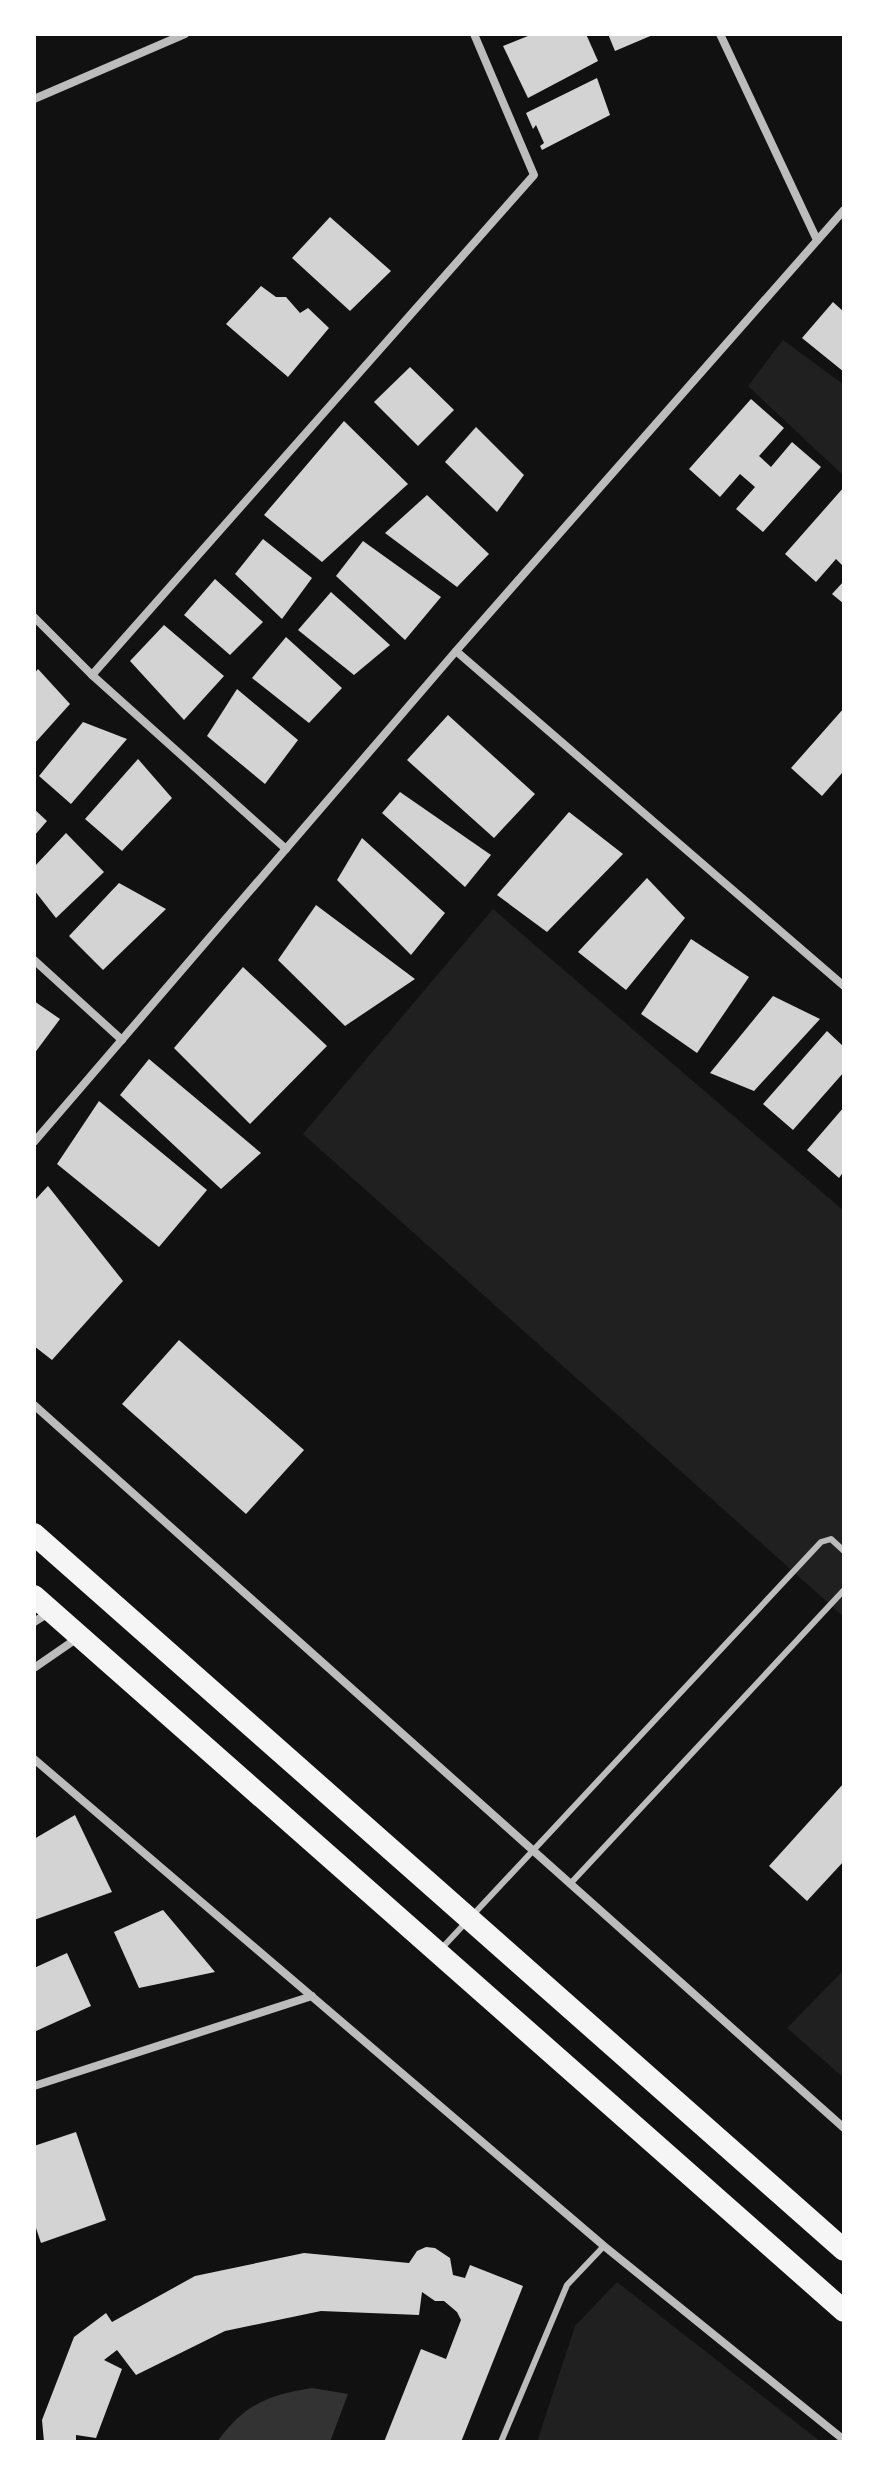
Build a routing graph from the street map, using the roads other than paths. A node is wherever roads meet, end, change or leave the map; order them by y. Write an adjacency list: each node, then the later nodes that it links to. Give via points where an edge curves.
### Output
1 (185, 34): 4 (street)
2 (474, 34): 9 (street, via 534,175)
3 (720, 34): 6 (street)
4 (34, 99)
5 (844, 210): 6 (street)
6 (817, 240): 8 (street)
7 (34, 617): 9 (street)
8 (456, 651): 10 (street); 12 (street)
9 (92, 675): 10 (street)
10 (286, 849): 13 (street)
11 (34, 960): 13 (street)
12 (844, 986)
13 (122, 1040): 14 (street)
14 (34, 1142)
15 (34, 1405): 23 (street)
16 (34, 1534): 25 (highway)
17 (844, 1551): 23 (lane, via 831,1539 821,1542)
18 (844, 1590): 24 (lane)
19 (40, 1610): 20 (highway)
20 (79, 1637): 21 (street); 26 (highway)
21 (34, 1668)
22 (34, 1759): 27 (street)
23 (532, 1849): 24 (street); 25 (lane)
24 (570, 1884): 29 (street)
25 (469, 1920): 26 (lane); 31 (highway)
26 (437, 1952): 32 (highway)
27 (312, 1996): 28 (street); 30 (street)
28 (34, 2086)
29 (844, 2128)
30 (604, 2246): 33 (street); 34 (lane, via 567,2285)
31 (844, 2250)
32 (844, 2311)
33 (844, 2440)
34 (501, 2442)

